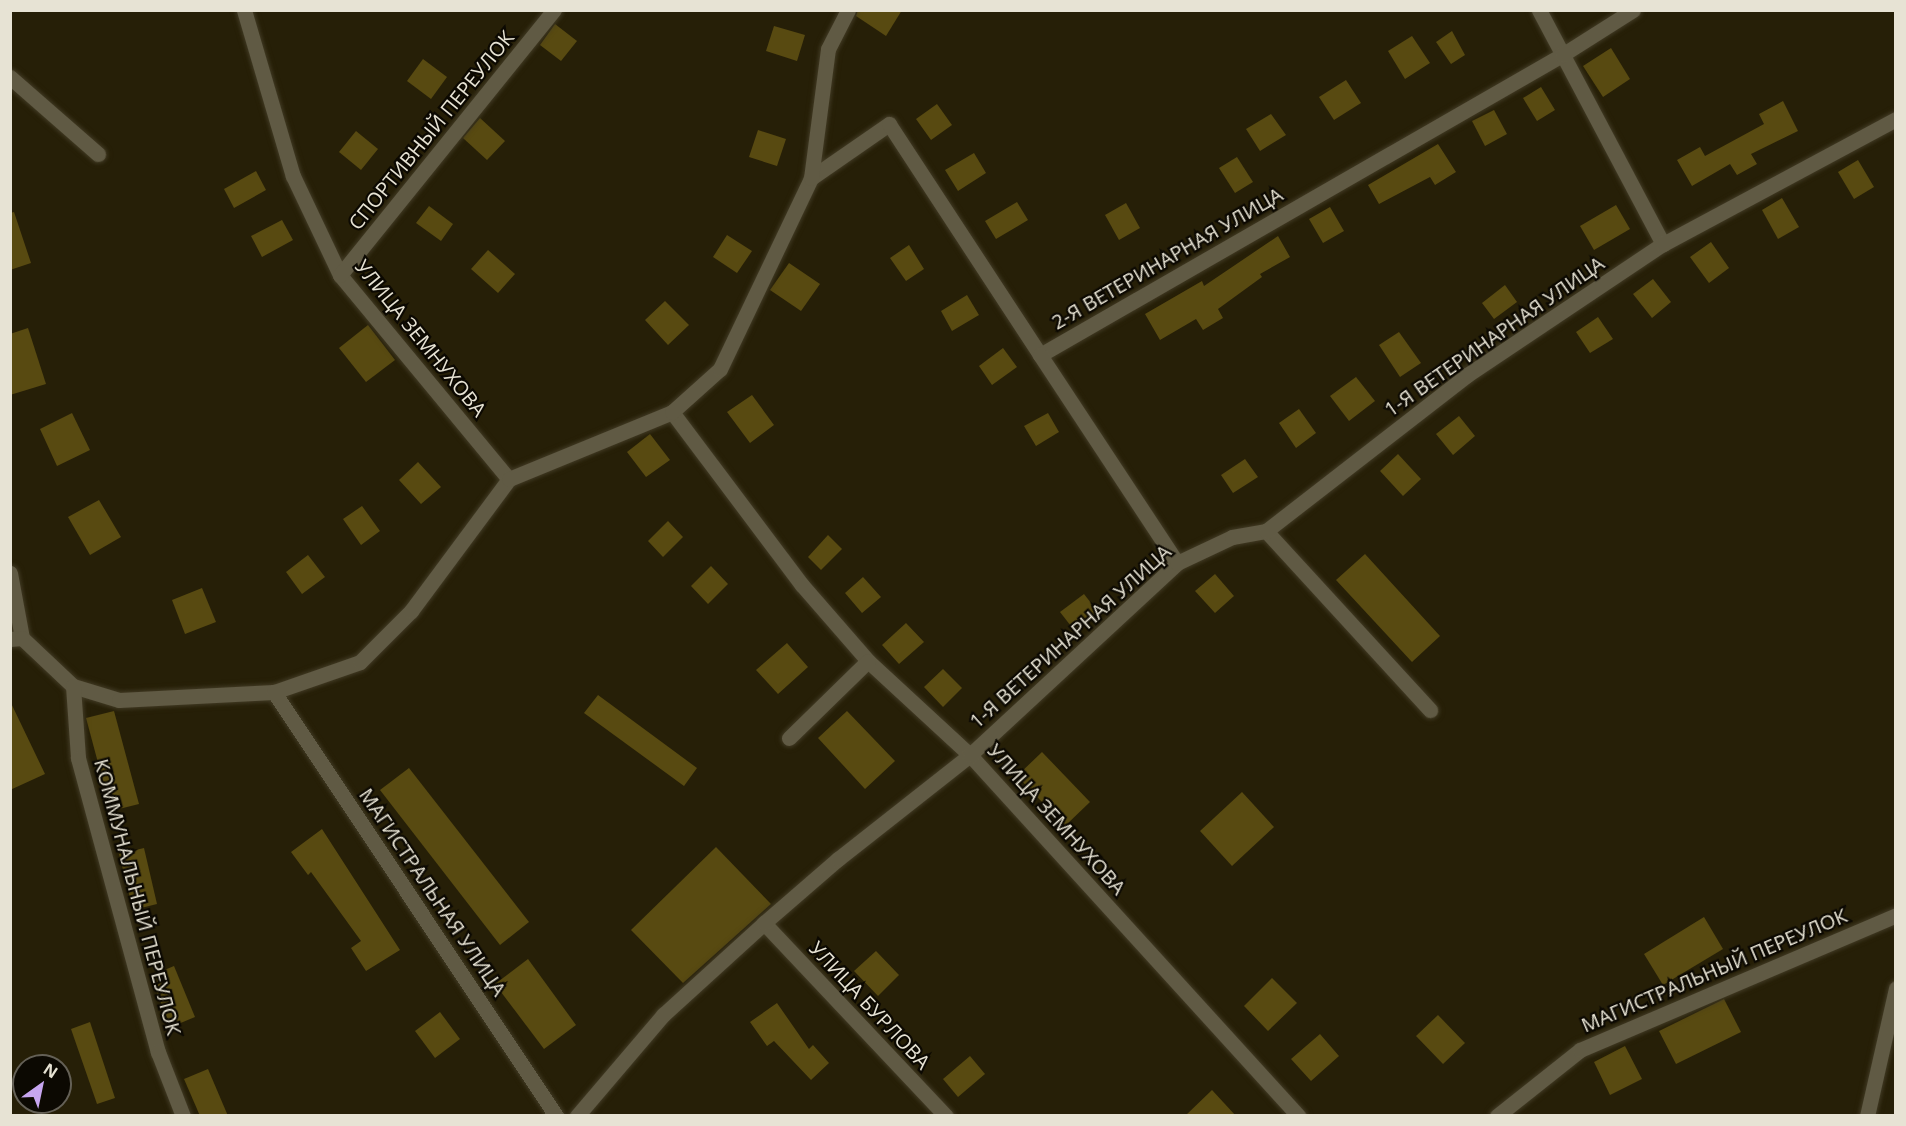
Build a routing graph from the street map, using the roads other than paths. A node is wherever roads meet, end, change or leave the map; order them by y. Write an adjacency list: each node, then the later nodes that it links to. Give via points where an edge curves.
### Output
1 (244, 10): 12 (street, УЛИЦА ЗЕМНУХОВА, via 293,176)
2 (554, 10): 12 (street, СПОРТИВНЫЙ ПЕРЕУЛОК)
3 (848, 10): 10 (street, via 828,49)
4 (1539, 10): 6 (street)
5 (1633, 10): 6 (street, 2-Я ВЕТЕРИНАРНАЯ УЛИЦА)
6 (1562, 55): 11 (street); 13 (street, 2-Я ВЕТЕРИНАРНАЯ УЛИЦА)
7 (10, 77): 9 (street)
8 (1896, 119): 11 (street, 1-Я ВЕТЕРИНАРНАЯ УЛИЦА)
9 (98, 154)
10 (811, 178): 13 (street, 2-Я ВЕТЕРИНАРНАЯ УЛИЦА, via 889,124); 14 (street, via 720,369)
11 (1663, 244): 16 (street, 1-Я ВЕТЕРИНАРНАЯ УЛИЦА, via 1467,375)
12 (340, 275): 15 (street, УЛИЦА ЗЕМНУХОВА)
13 (1040, 355): 17 (street)
14 (672, 412): 15 (street); 20 (street, УЛИЦА ЗЕМНУХОВА, via 802,585)
15 (509, 479): 22 (street, via 411,611 360,662)
16 (1266, 531): 17 (street, 1-Я ВЕТЕРИНАРНАЯ УЛИЦА, via 1232,537); 23 (street)
17 (1177, 563): 25 (street, 1-Я ВЕТЕРИНАРНАЯ УЛИЦА)
18 (10, 573): 19 (street)
19 (16, 639): 21 (street)
20 (868, 661): 24 (street); 25 (street, УЛИЦА ЗЕМНУХОВА)
21 (73, 686): 22 (street, via 119,700); 29 (street, КОММУНАЛЬНЫЙ ПЕРЕУЛОК, via 78,758 158,1052)
22 (274, 692): 30 (street, МАГИСТРАЛЬНАЯ УЛИЦА)
23 (1431, 710)
24 (789, 738)
25 (970, 755): 27 (street, 1-Я ВЕТЕРИНАРНАЯ УЛИЦА); 33 (street, УЛИЦА ЗЕМНУХОВА)
26 (1896, 915): 34 (street, МАГИСТРАЛЬНЫЙ ПЕРЕУЛОК, via 1580,1050)
27 (764, 922): 31 (street, 1-Я ВЕТЕРИНАРНАЯ УЛИЦА, via 663,1015); 32 (street, УЛИЦА БУРЛОВА)
28 (1896, 988): 35 (street)
29 (183, 1116)
30 (556, 1116)
31 (577, 1116)
32 (946, 1116)
33 (1299, 1116)
34 (1497, 1116)
35 (1867, 1116)

